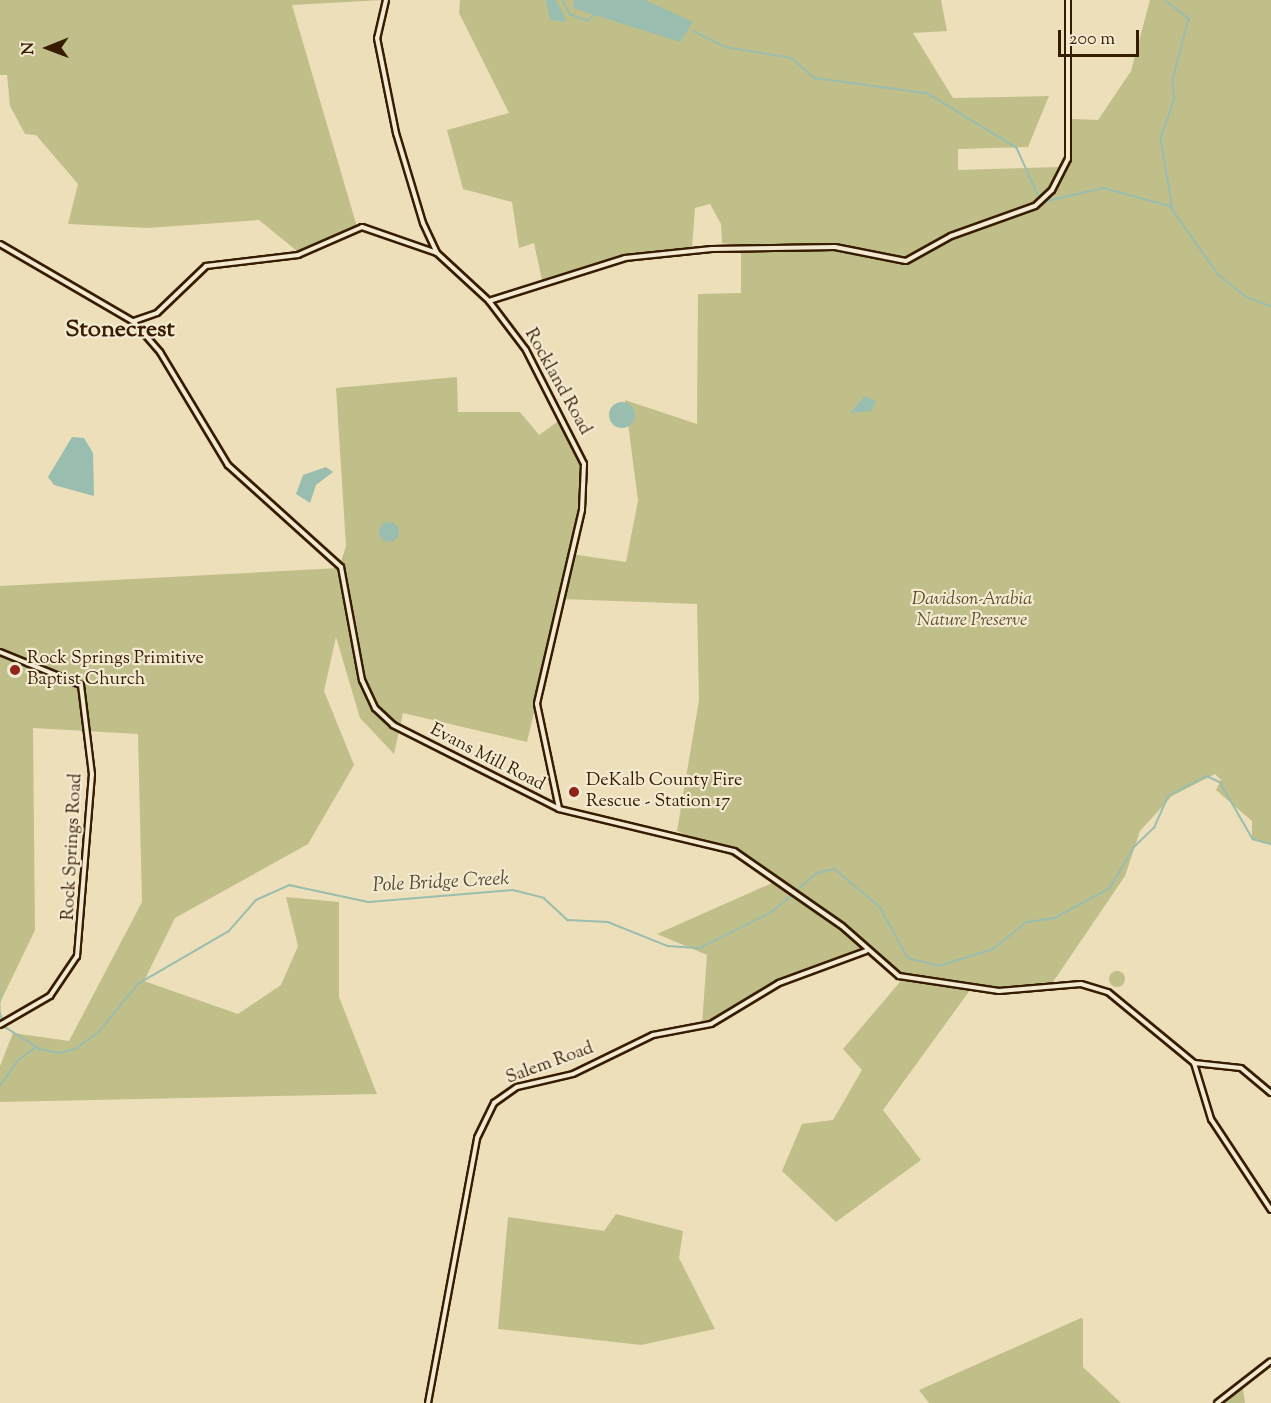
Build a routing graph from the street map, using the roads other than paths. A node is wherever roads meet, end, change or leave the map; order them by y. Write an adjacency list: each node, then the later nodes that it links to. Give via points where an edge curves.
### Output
1 (386, 0): 4 (street, Rockland Road, via 377,38 383,74 406,171)
2 (1068, 0): 5 (street, via 1068,159 1052,190 1035,206 951,236 906,261 835,247 668,253 625,258)
3 (0, 244): 6 (street, Evans Mill Road)
4 (437, 253): 5 (street, Rockland Road); 6 (street, via 362,227 298,255 206,266 158,313)
5 (489, 301): 8 (street, Rockland Road, via 526,350 584,464 582,510 537,704)
6 (134, 322): 8 (street, Evans Mill Road, via 160,352 228,465 341,567 359,669 383,718)
7 (0, 652): 10 (street, Rock Springs Road, via 81,685 92,774 78,954 50,996)
8 (559, 809): 9 (street, Evans Mill Road, via 722,847 798,894)
9 (866, 951): 11 (street, Evans Mill Road, via 893,973 910,979 1023,992 1089,985 1118,999); 15 (street, Salem Road, via 779,983 711,1024 653,1035 573,1074 517,1087 494,1103 477,1138)
10 (0, 1025)
11 (1194, 1063): 12 (street, via 1241,1068); 13 (street, via 1211,1119)
12 (1271, 1093)
13 (1271, 1210)
14 (1271, 1361): 16 (street)
15 (428, 1403)
16 (1217, 1403)

